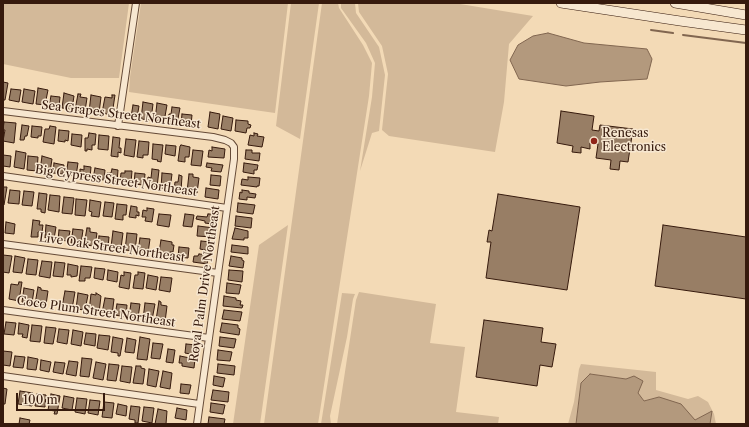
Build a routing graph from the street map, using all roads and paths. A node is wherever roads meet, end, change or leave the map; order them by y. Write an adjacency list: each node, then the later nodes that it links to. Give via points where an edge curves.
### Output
1 (136, 3): 7 (street)
2 (561, 3): 5 (main road)
3 (675, 3): 4 (main road)
4 (746, 15)
5 (746, 30)
6 (3, 111): 7 (street, Sea Grapes Street Northeast)
7 (118, 126): 8 (street, Sea Grapes Street Northeast, via 213,137 225,140)
8 (234, 147): 10 (street, Royal Palm Drive Northeast)
9 (3, 176): 10 (street, Big Cypress Street Northeast)
10 (227, 208): 12 (street, Royal Palm Drive Northeast)
11 (3, 244): 12 (street, Live Oak Street Northeast)
12 (218, 274): 14 (street, Royal Palm Drive Northeast)
13 (3, 310): 14 (street, Coco Plum Street Northeast)
14 (209, 338): 16 (street, Royal Palm Drive Northeast)
15 (3, 376): 16 (street)
16 (199, 404): 17 (street, Royal Palm Drive Northeast)
17 (197, 424)

